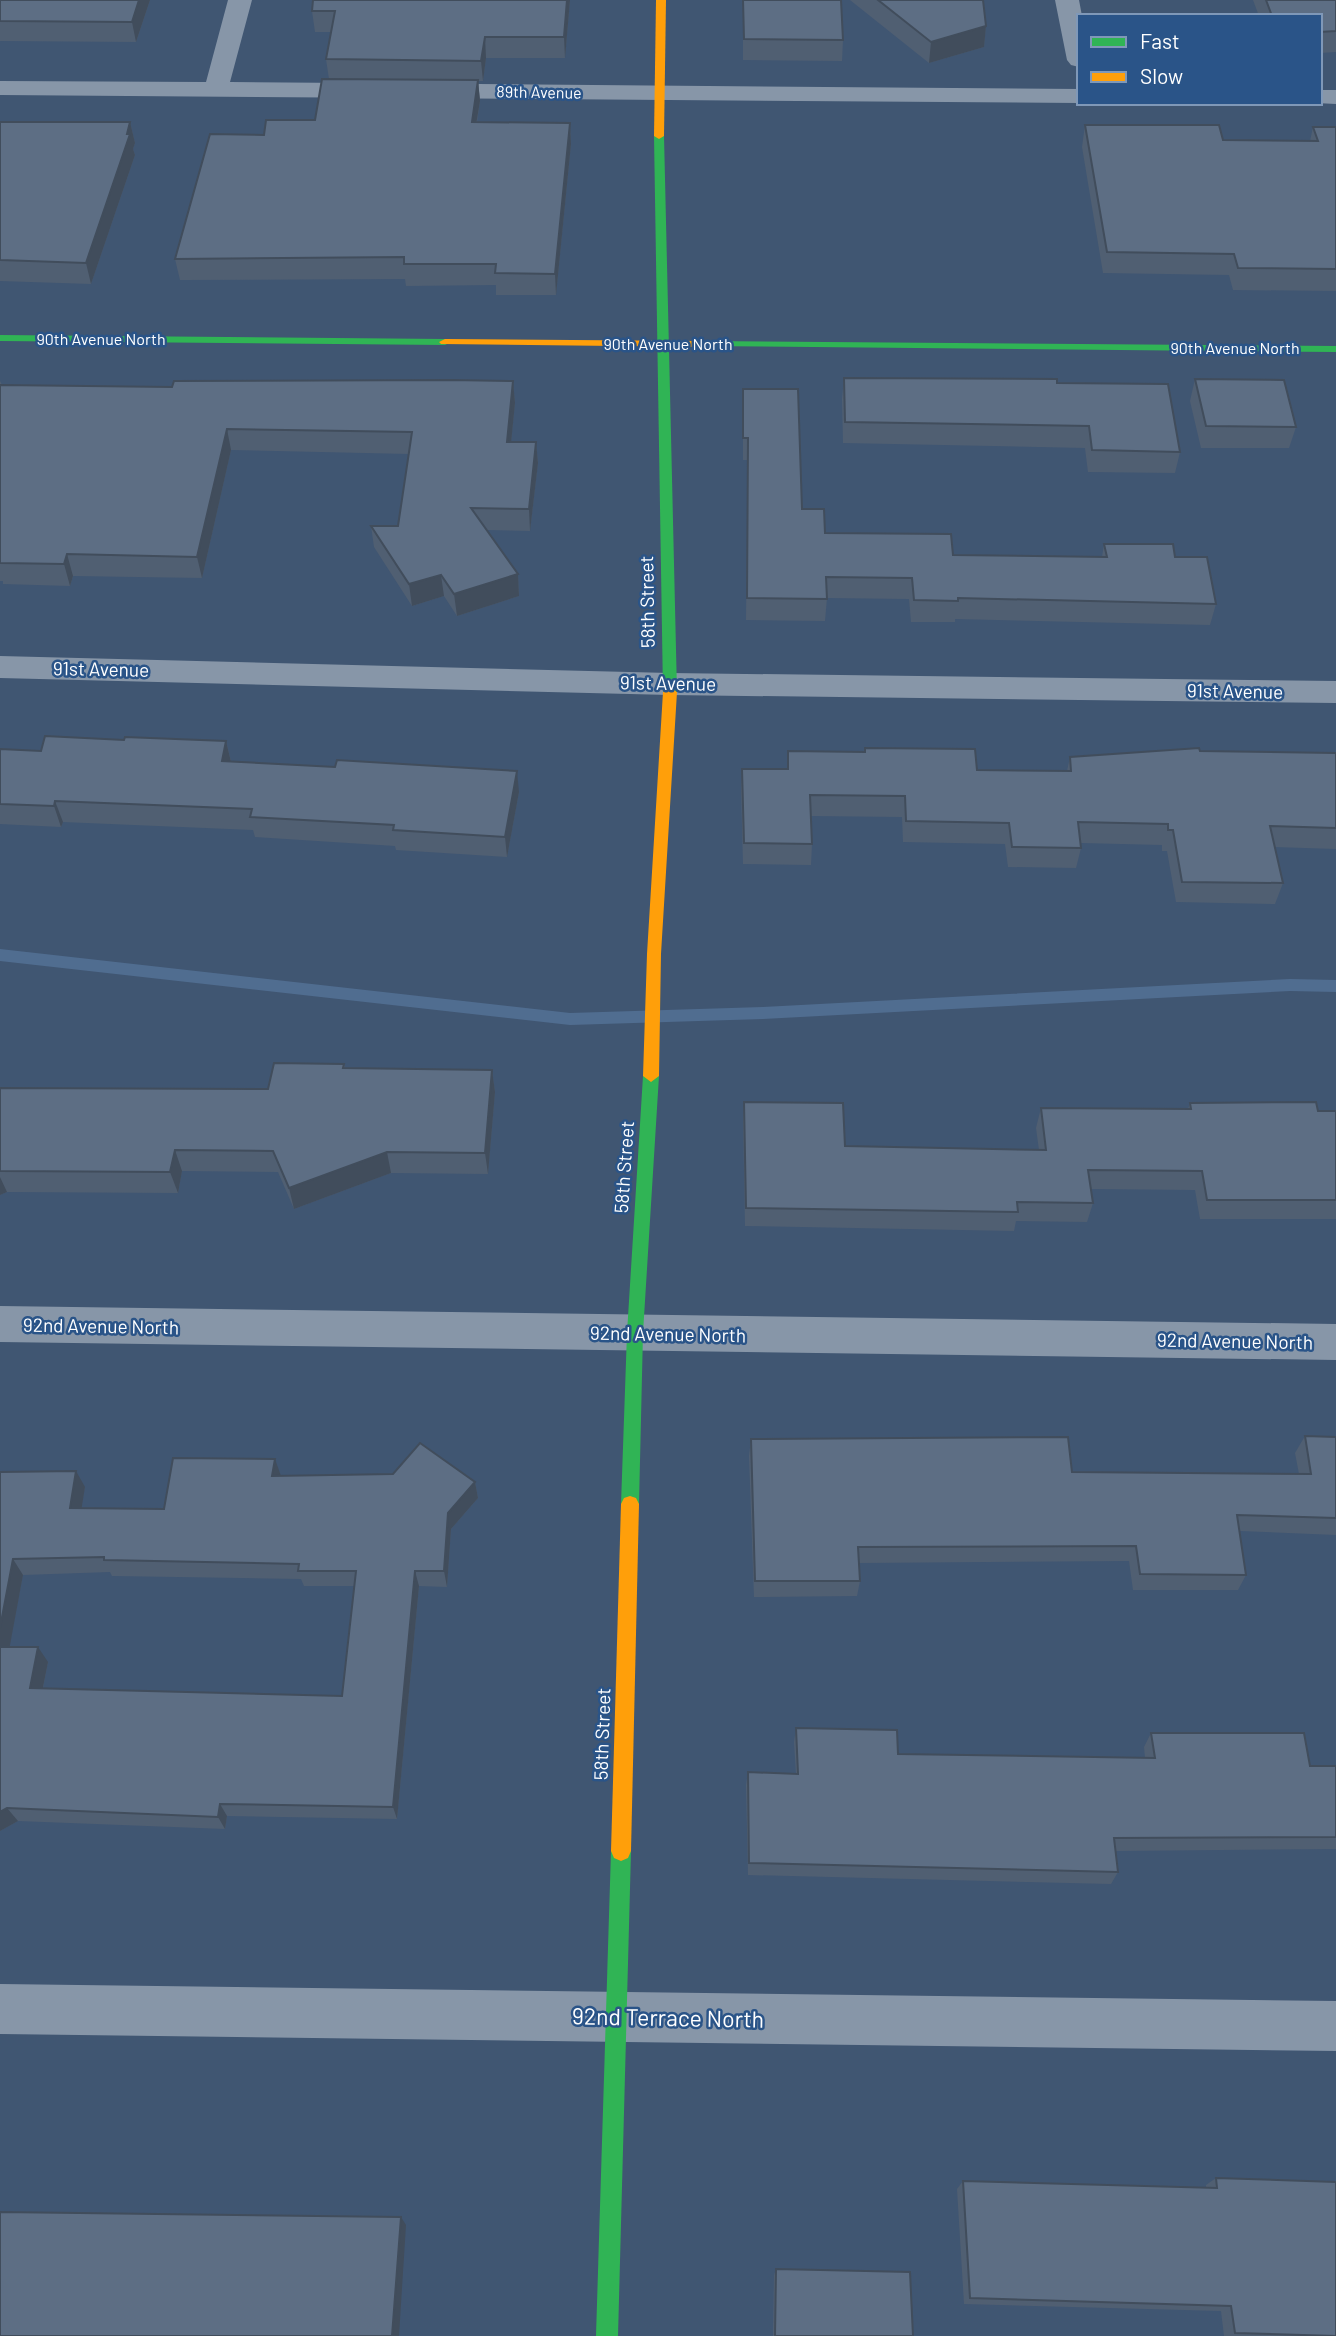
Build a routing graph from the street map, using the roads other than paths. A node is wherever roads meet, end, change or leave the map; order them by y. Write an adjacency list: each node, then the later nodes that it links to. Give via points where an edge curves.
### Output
1 (240, 0): 6 (street)
2 (662, 0): 7 (street, 58th Street)
3 (1067, 0): 4 (street)
4 (1077, 50)
5 (0, 88): 6 (street, 89th Avenue)
6 (216, 89): 7 (street, 89th Avenue)
7 (658, 94): 8 (street, 89th Avenue); 10 (street, 58th Street)
8 (1077, 96)
9 (0, 338): 10 (street, 90th Avenue North)
10 (661, 344): 11 (street, 90th Avenue North); 13 (street, 58th Street)
11 (1336, 349)
12 (0, 667): 13 (street, 91st Avenue)
13 (670, 684): 14 (street, 91st Avenue); 16 (street, 58th Street)
14 (1336, 692)
15 (0, 1324): 16 (street, 92nd Avenue North)
16 (635, 1333): 17 (street, 92nd Avenue North); 19 (street, 58th Street)
17 (1336, 1342)
18 (0, 2009): 19 (street, 92nd Terrace North)
19 (615, 2017): 20 (street, 92nd Terrace North); 21 (street, 58th Street)
20 (1336, 2026)
21 (607, 2336)

